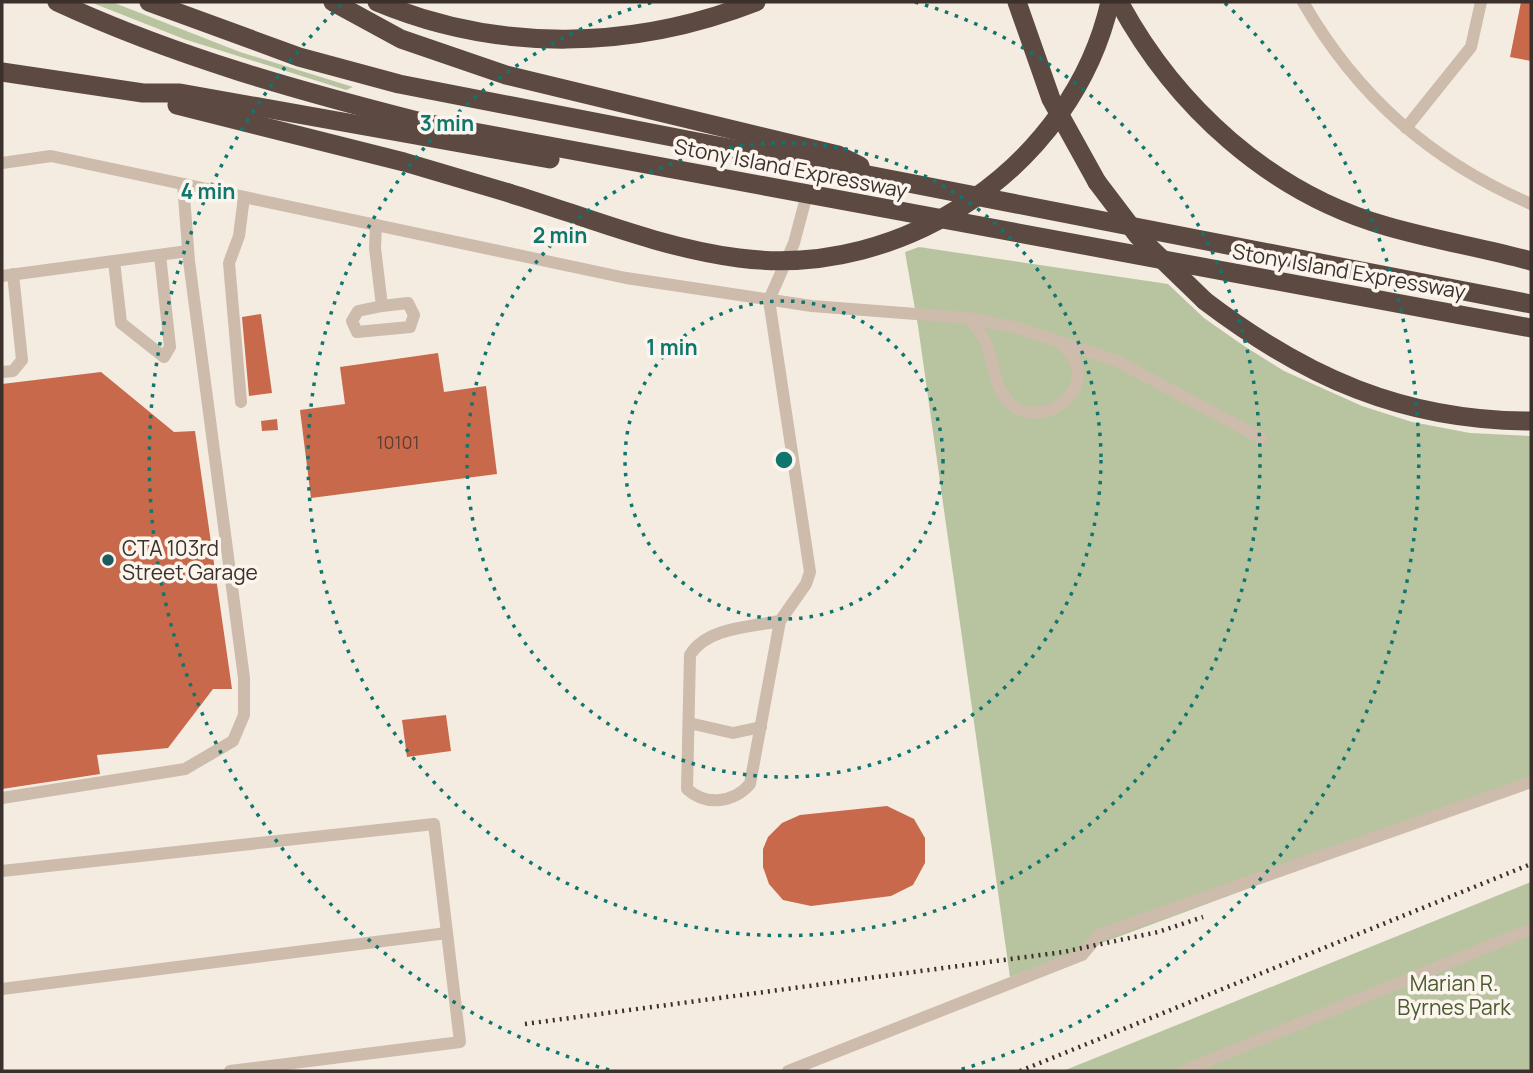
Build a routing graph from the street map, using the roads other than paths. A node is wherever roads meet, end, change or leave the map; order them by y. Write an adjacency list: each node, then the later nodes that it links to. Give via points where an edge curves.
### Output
1 (57, 2): 14 (highway, Stony Island Expressway, via 176,52 256,78 425,123)
2 (149, 2): 16 (highway, Stony Island Expressway, via 299,57 398,84)
3 (333, 2): 16 (highway, via 401,39 506,75 838,155)
4 (377, 2): 5 (highway, via 480,32 573,40 661,30)
5 (755, 2)
6 (1017, 2): 37 (highway, bridge, via 1051,99 1097,182 1138,236 1205,301 1255,339 1359,391 1463,418)
7 (1110, 2): 12 (highway, bridge, via 1097,45 1054,122 1028,153 959,211 884,244 841,256 800,260 741,259 661,240 404,162)
8 (1119, 2): 25 (highway, via 1189,102 1275,174 1342,211 1385,226)
9 (1303, 2): 13 (street, via 1351,73)
10 (1480, 2): 13 (street, via 1471,47)
11 (2, 71): 12 (highway)
12 (143, 93): 14 (highway, via 180,93 563,161)
13 (1406, 128): 20 (street, via 1454,166)
14 (627, 160): 18 (highway, Stony Island Expressway)
15 (2, 163): 17 (street, via 51,156)
16 (886, 178): 26 (highway, Stony Island Expressway)
17 (183, 184): 19 (street); 22 (street)
18 (807, 194): 28 (highway, Stony Island Expressway); 29 (street, via 794,243)
19 (244, 197): 21 (street); 36 (street, via 239,236 229,263)
20 (1531, 204)
21 (376, 225): 29 (street, via 626,278); 31 (street, via 374,248)
22 (188, 251): 23 (street); 43 (street, via 244,678 244,715 233,741 185,769)
23 (160, 255): 24 (street); 24 (street, via 170,347 164,357 121,323)
24 (114, 261): 27 (street)
25 (1531, 261)
26 (1358, 271): 28 (street); 30 (highway, Stony Island Expressway)
27 (7, 275): 35 (street, via 22,360 13,371)
28 (1353, 295): 33 (highway, Stony Island Expressway)
29 (769, 300): 32 (street); 39 (street, via 810,572)
30 (1531, 304)
31 (382, 306): 31 (street, via 408,303 414,315 410,327 357,332 352,321 358,311)
32 (968, 318): 34 (street); 34 (street, via 988,346 1005,399 1034,415 1065,403 1074,387 1074,359)
33 (1531, 328)
34 (1058, 341): 38 (street, via 1116,361)
35 (2, 372)
36 (240, 402)
37 (1531, 421)
38 (1261, 438)
39 (780, 621): 40 (street, via 713,635 697,644 690,655); 41 (street)
40 (689, 723): 41 (street, via 733,733); 41 (street, via 687,789 694,795 726,800 740,795 750,784)
41 (761, 727)
42 (1531, 782): 49 (street, via 1099,935 1082,955)
43 (2, 798)
44 (2, 871): 46 (street, via 434,824)
45 (1531, 929): 50 (street)
46 (447, 933): 47 (street); 48 (street, via 460,1042)
47 (2, 989)
48 (230, 1071)
49 (788, 1071)
50 (1183, 1071)

